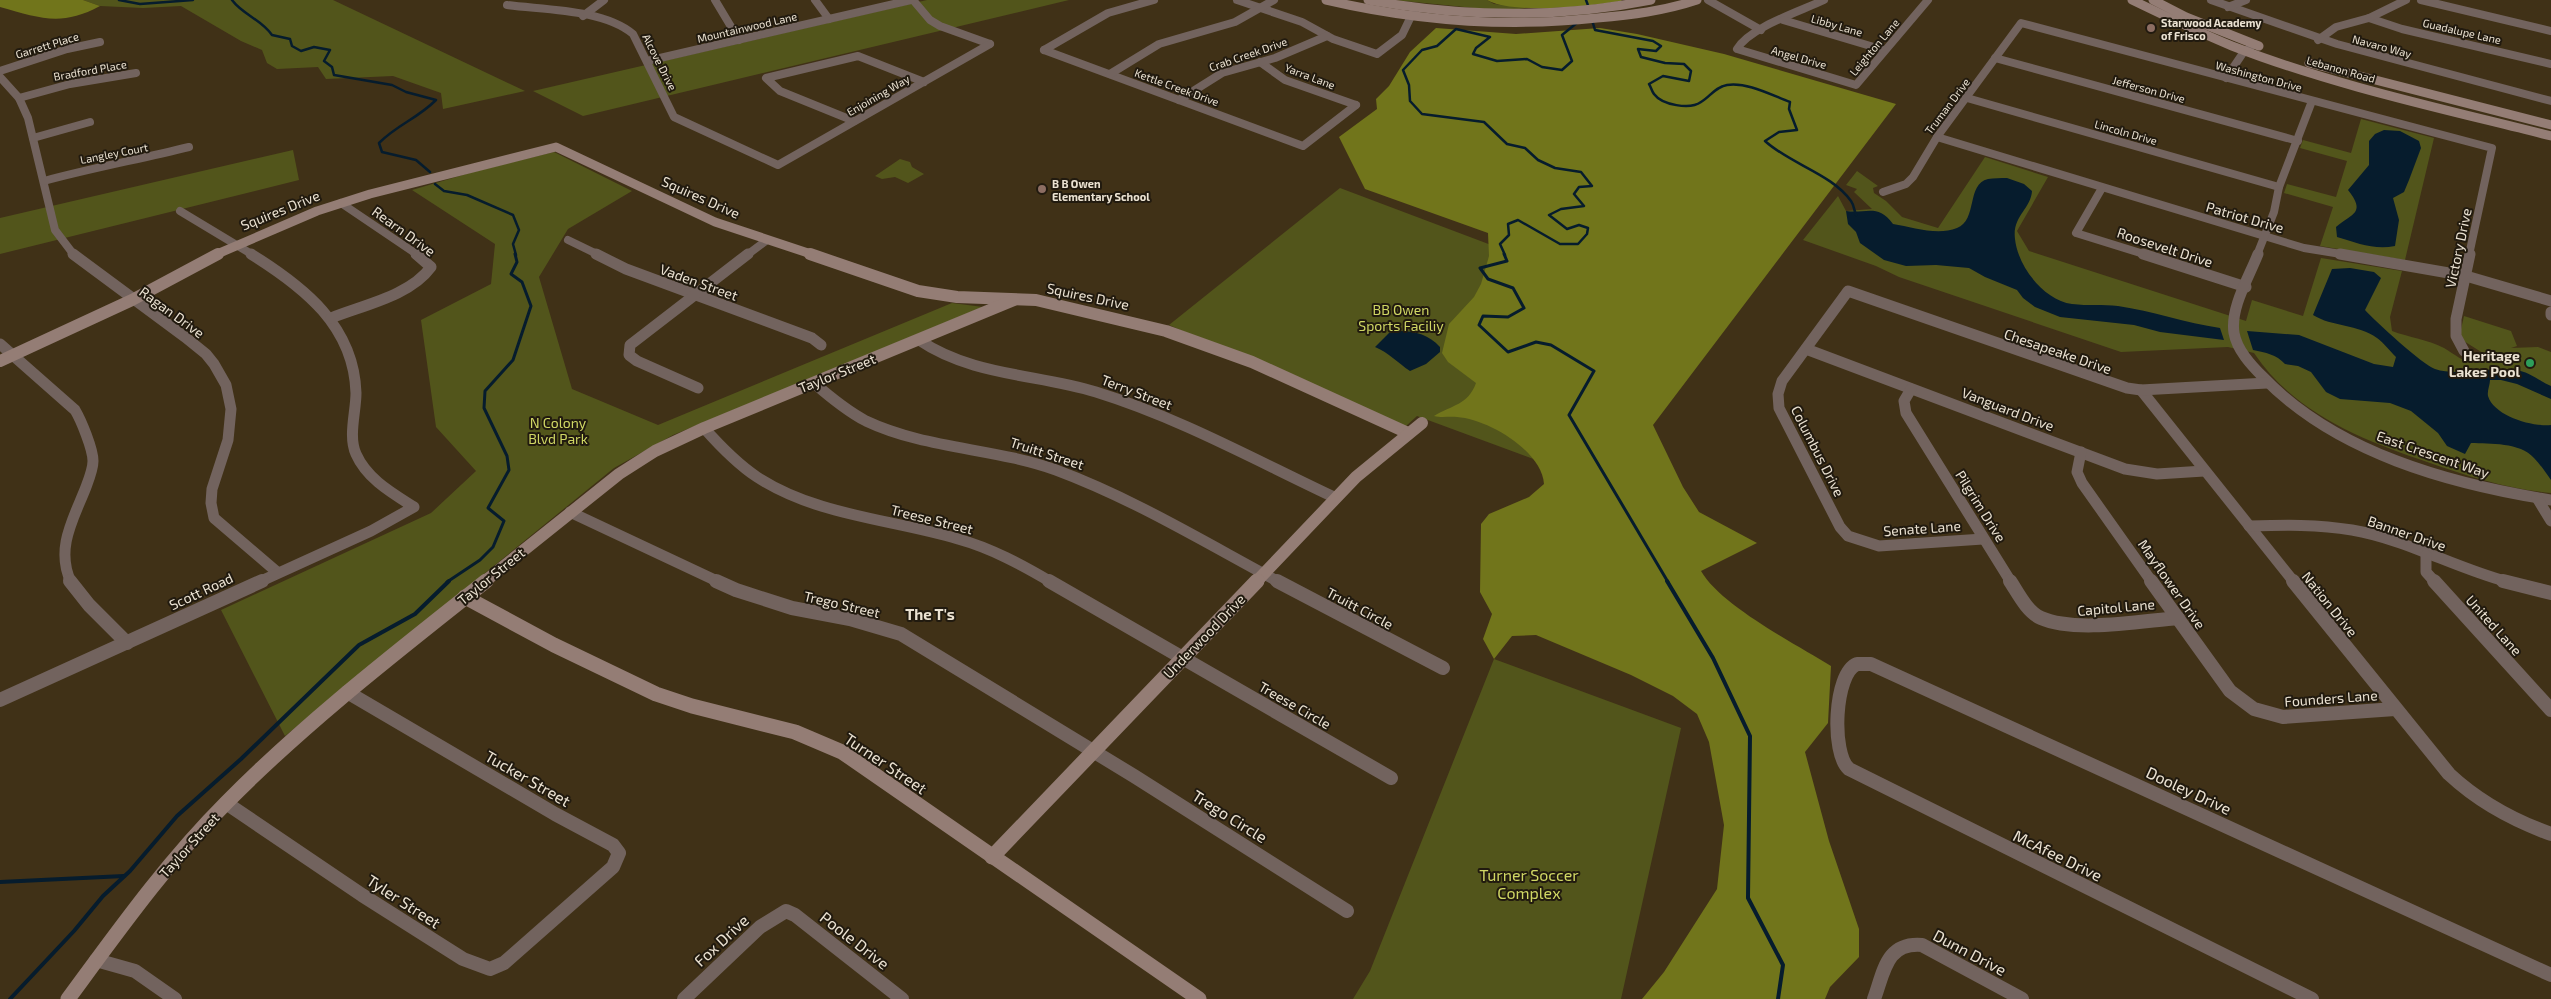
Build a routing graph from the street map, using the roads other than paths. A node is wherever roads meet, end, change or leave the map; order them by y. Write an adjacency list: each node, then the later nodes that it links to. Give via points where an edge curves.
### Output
1 (514, 0): 26 (street, Alcove Drive, via 507,5)
2 (604, 0): 26 (street)
3 (715, 0): 35 (street)
4 (815, 0): 29 (street)
5 (912, 0): 29 (street, Mountainwood Lane); 50 (street, Enjoining Way, via 940,26 990,44)
6 (1154, 0): 47 (street, Kettle Creek Drive, via 1106,14 1044,50)
7 (1237, 0): 24 (street)
8 (1274, 0): 24 (street)
9 (1326, 0): 27 (street)
10 (1368, 0): 25 (street)
11 (1651, 0): 25 (street, via 1623,6 1492,14)
12 (1697, 0): 27 (street, via 1627,16 1547,23 1466,22)
13 (1708, 0): 32 (street)
14 (1824, 0): 30 (street)
15 (1928, 0): 39 (street, Leighton Lane)
16 (2132, 0): 22 (street, Lebanon Road)
17 (2211, 0): 23 (street, Navaro Way)
18 (2246, 0): 23 (street)
19 (2406, 0): 28 (street)
20 (2421, 0): 33 (street)
21 (2155, 2): 22 (street); 38 (street, Lebanon Road)
22 (2144, 7): 40 (street, Lebanon Road, via 2215,40)
23 (2228, 7): 36 (street, Navaro Way)
24 (1261, 8): 34 (street, via 1306,24); 47 (street, via 1234,22 1163,42)
25 (1416, 8): 27 (street)
26 (583, 16): 42 (street, Alcove Drive, via 614,21 628,28)
27 (1410, 16): 34 (street, via 1402,34 1377,54)
28 (2369, 18): 36 (street, via 2336,27); 44 (street, Guadalupe Lane, via 2402,29)
29 (829, 19): 35 (street, Mountainwood Lane)
30 (1784, 20): 32 (street); 39 (street, Libby Lane)
31 (2021, 23): 41 (street, Truman Drive); 49 (street, Washington Drive)
32 (1761, 30): 51 (street, Angel Drive, via 1740,42 1737,49)
33 (2551, 31)
34 (1327, 36): 43 (street, Crab Creek Drive)
35 (739, 40): 42 (street, Mountainwood Lane)
36 (2318, 40): 55 (street, Navaro Way)
37 (100, 42): 45 (street, Garrett Place)
38 (2255, 45): 40 (street); 59 (street, Lebanon Road, via 2348,74)
39 (1884, 50): 51 (street, Leighton Lane)
40 (2245, 50): 49 (street); 60 (street, Lebanon Road, via 2335,79)
41 (1995, 58): 53 (street, Truman Drive); 63 (street, Jefferson Drive)
42 (647, 62): 67 (street, Alcove Drive, via 674,116 685,124)
43 (1260, 62): 54 (street, Crab Creek Drive, via 1217,75); 64 (street, Yarra Lane, via 1287,80 1356,105)
44 (2551, 64)
45 (0, 71)
46 (136, 73): 52 (street, Bradford Place, via 70,84)
47 (1110, 74): 54 (street, Kettle Creek Drive)
48 (0, 78): 52 (street, Ragan Drive)
49 (2226, 78): 56 (street, Washington Drive)
50 (924, 82): 58 (street, Enjoining Way); 58 (street, via 858,56 766,78 780,91)
51 (1856, 85)
52 (19, 98): 62 (street, Ragan Drive)
53 (1967, 98): 61 (street, Truman Drive); 70 (street, Lincoln Drive)
54 (1179, 100): 64 (street, Kettle Creek Drive)
55 (2551, 100)
56 (2312, 101): 63 (street, East Crescent Way); 66 (street, Washington Drive)
57 (90, 122): 62 (street)
58 (854, 122): 67 (street, Enjoining Way)
59 (2551, 126)
60 (2551, 136)
61 (1937, 137): 69 (street, Patriot Drive); 71 (street, Truman Drive, via 1913,177 1906,184)
62 (33, 138): 68 (street, Ragan Drive)
63 (2298, 141): 70 (street, East Crescent Way)
64 (1303, 146)
65 (189, 148): 68 (street, Langley Court, via 127,163 98,166)
66 (2492, 148): 78 (street, Victory Drive)
67 (778, 165)
68 (44, 181): 83 (street, Ragan Drive, via 55,230 64,245)
69 (2102, 188): 74 (street, Patriot Drive); 79 (street, Roosevelt Drive, via 2076,233)
70 (2279, 188): 74 (street, East Crescent Way)
71 (1883, 192)
72 (341, 203): 76 (street, Squires Drive, via 556,147 715,222); 77 (street, Squires Drive); 85 (street, Rearn Drive, via 431,267 416,283)
73 (180, 211): 77 (street)
74 (2264, 237): 78 (street, Patriot Drive, via 2332,254); 79 (street, East Crescent Way)
75 (568, 240): 81 (street, Vaden Street, via 626,269)
76 (767, 240): 81 (street); 82 (street, Squires Drive, via 918,291 957,297)
77 (235, 245): 83 (street, Squires Drive); 85 (street, via 303,290)
78 (2466, 276): 84 (street, Patriot Drive); 90 (street, Victory Drive, via 2455,329)
79 (2246, 287): 94 (street, East Crescent Way, via 2232,324 2233,336)
80 (1848, 291): 89 (street, Columbus Drive); 97 (street, Chesapeake Drive, via 2112,385)
81 (694, 294): 88 (street, Vaden Street, via 812,338); 95 (street, via 636,338 630,345 629,355)
82 (1018, 298): 86 (street, Taylor Street); 100 (street, Squires Drive, via 1114,316 1210,345)
83 (132, 300): 91 (street, Squires Drive); 112 (street, Ragan Drive, via 206,354 226,386 231,426 212,489 214,518)
84 (2551, 301)
85 (331, 318): 112 (street, Scott Road, via 351,357 356,379 353,440 356,455 377,481 414,507 371,531)
86 (919, 340): 93 (street, Taylor Street); 103 (street, Terry Street, via 931,350 966,364 1051,380 1146,410)
87 (0, 344): 91 (street)
88 (821, 345)
89 (1806, 349): 96 (street, Vanguard Drive); 110 (street, Columbus Drive, via 1778,389 1779,408 1840,528)
90 (2464, 351)
91 (13, 355): 92 (street, Squires Drive); 118 (street, via 75,410 83,421 94,461 70,521 65,558 70,580 87,603)
92 (0, 361)
93 (814, 383): 99 (street, Taylor Street); 113 (street, Truitt Street, via 847,410 869,422 1066,473)
94 (2267, 384): 97 (street, Chesapeake Drive); 104 (street, East Crescent Way, via 2340,435 2392,457 2482,487)
95 (698, 388)
96 (1910, 389): 101 (street, Vanguard Drive); 109 (street, Pilgrim Drive, via 1904,401 1906,413)
97 (2141, 390): 102 (street, Nation Drive)
98 (1422, 423): 100 (street, Underwood Drive)
99 (704, 428): 106 (street, Taylor Street, via 635,462); 119 (street, Treese Street, via 730,457 796,499 842,514 950,536 990,551)
100 (1408, 433): 103 (street, Underwood Drive)
101 (2081, 452): 102 (street, Vanguard Drive, via 2143,474); 116 (street, Mayflower Drive, via 2077,472 2082,483)
102 (2204, 471): 108 (street, Nation Drive)
103 (1336, 498): 113 (street, Underwood Drive)
104 (2537, 498): 105 (street, East Crescent Way); 107 (street)
105 (2551, 500)
106 (570, 512): 115 (street, Taylor Street); 127 (street, Trego Street, via 736,590 792,608 850,619 901,634)
107 (2551, 521)
108 (2249, 526): 111 (street, Banner Drive, via 2302,524 2353,530); 124 (street, Nation Drive)
109 (1983, 538): 110 (street, Senate Lane, via 1879,546); 117 (street, Pilgrim Drive, via 2024,603 2040,618)
110 (1862, 542)
111 (2426, 555): 114 (street, Banner Drive, via 2481,575); 125 (street, United Lane, via 2426,572)
112 (277, 572): 118 (street, Scott Road)
113 (1264, 573): 119 (street, Underwood Drive); 120 (street, Truitt Circle)
114 (2551, 593)
115 (465, 597): 121 (street, Taylor Street); 131 (street, Turner Street, via 656,694 821,741 842,752)
116 (2178, 618): 117 (street, Capitol Lane, via 2068,626); 126 (street, Mayflower Drive, via 2230,691 2252,708)
117 (2056, 624)
118 (127, 643): 122 (street, Scott Road)
119 (1183, 657): 127 (street, Underwood Drive); 128 (street, Treese Circle)
120 (1443, 668)
121 (347, 692): 129 (street, Taylor Street); 133 (street, Tucker Street, via 546,810 613,845 619,853 613,867)
122 (0, 700)
123 (1839, 707): 136 (street, Dooley Drive, via 1844,676 1852,666 1861,662 1871,664); 144 (street, McAfee Drive, via 1840,760 1849,770)
124 (2395, 709): 126 (street, Founders Lane, via 2283,717); 130 (street, Nation Drive, via 2466,791 2511,819)
125 (2551, 710)
126 (2268, 715)
127 (1094, 752): 131 (street, Underwood Drive); 132 (street, Trego Circle)
128 (1392, 778)
129 (226, 803): 133 (street, Tyler Street, via 463,959 490,969 504,962); 135 (street, Taylor Street, via 152,886)
130 (2551, 834)
131 (992, 857): 141 (street, Turner Street)
132 (1347, 911)
133 (562, 912)
134 (786, 912): 137 (street, Poole Drive, via 795,915); 140 (street, Fox Drive, via 760,927)
135 (96, 960): 138 (street, Taylor Street); 139 (street, via 136,971)
136 (2551, 975)
137 (895, 997)
138 (68, 999)
139 (175, 999)
140 (684, 999)
141 (1199, 999)
142 (1874, 999): 143 (street, Dunn Drive, via 1893,951 1910,943 1922,945)
143 (2022, 999)
144 (2312, 999)

